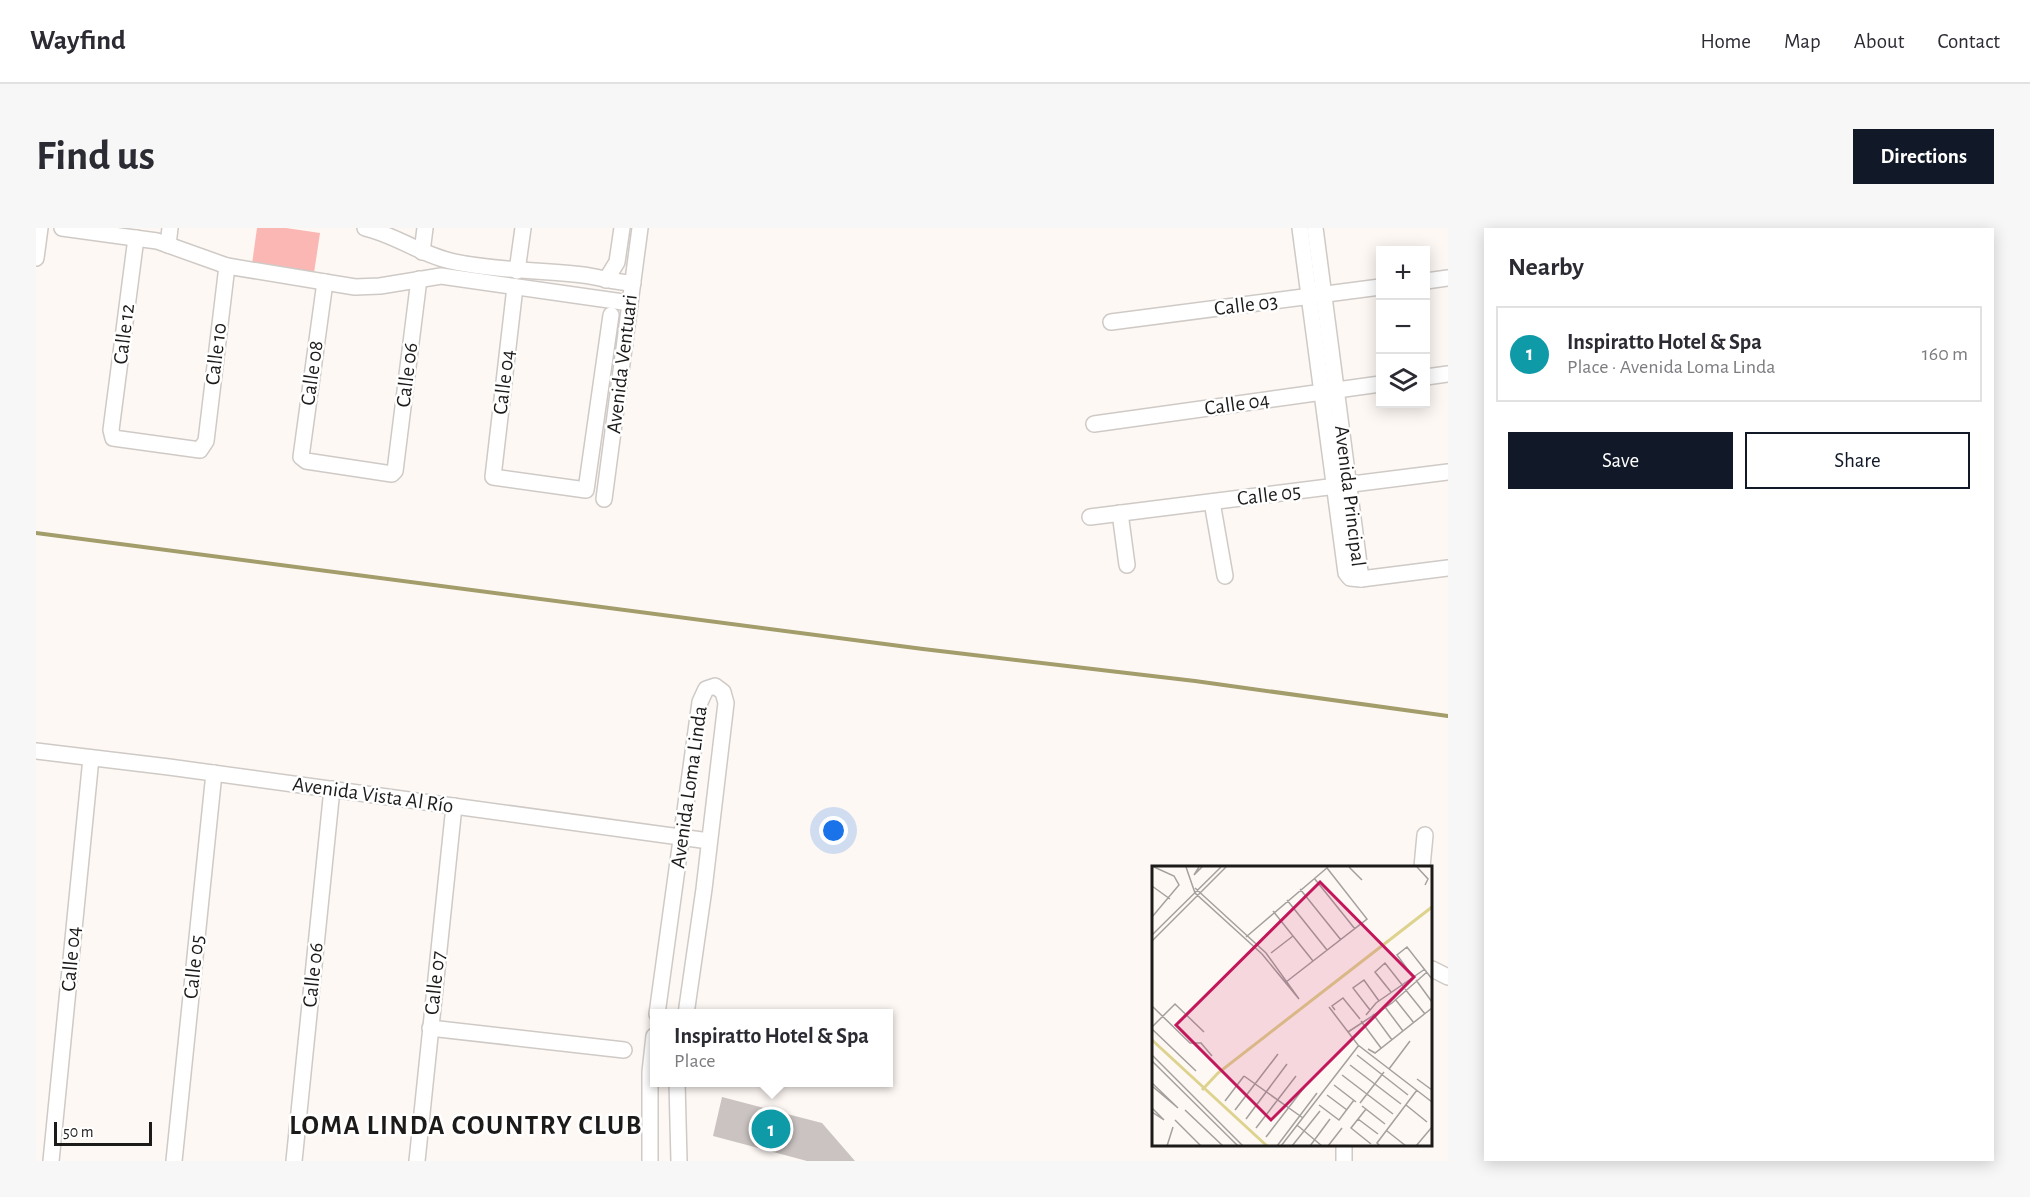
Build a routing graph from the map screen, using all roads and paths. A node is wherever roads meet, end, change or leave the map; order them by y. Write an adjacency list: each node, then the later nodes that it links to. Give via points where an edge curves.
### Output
1 (40, 228): 14 (street)
2 (62, 228): 11 (street)
3 (170, 228): 12 (street)
4 (365, 228): 13 (street, via 388,234)
5 (425, 228): 13 (street)
6 (524, 228): 17 (street)
7 (622, 228): 20 (street, via 617,262)
8 (640, 228): 23 (street, Avenida Ventuari)
9 (1300, 228): 26 (street, Avenida Principal)
10 (1315, 228): 26 (street, Avenida Principal)
11 (136, 238): 12 (street); 35 (street, Calle 12, via 113,438 200,450)
12 (168, 244): 15 (street)
13 (422, 252): 16 (street)
14 (36, 258)
15 (227, 266): 22 (street); 35 (street, Calle 10)
16 (454, 270): 17 (street); 19 (street); 24 (street)
17 (517, 271): 20 (street)
18 (1448, 278): 21 (street)
19 (419, 279): 22 (street, via 365,288); 36 (street, Calle 06, via 395,471 392,474)
20 (606, 280): 23 (street)
21 (1430, 280)
22 (325, 282): 36 (street, Calle 08, via 301,457)
23 (633, 283): 27 (street, Avenida Ventuari)
24 (515, 287): 27 (street); 28 (street, Calle 04, via 493,477 586,490)
25 (1376, 288): 26 (street, Calle 03)
26 (1316, 296): 29 (street, Calle 03); 33 (street, Avenida Principal)
27 (630, 303): 39 (street, Avenida Ventuari)
28 (611, 315)
29 (1111, 322)
30 (1448, 374): 31 (street)
31 (1430, 377)
32 (1376, 385): 33 (street, Calle 04)
33 (1329, 391): 34 (street, Calle 04); 38 (street, Avenida Principal)
34 (1094, 424)
35 (206, 441)
36 (306, 461)
37 (1448, 472): 38 (street, Calle 05)
38 (1341, 486): 40 (street, Calle 05); 44 (street, Avenida Principal, via 1346,573 1350,578)
39 (604, 499)
40 (1212, 502): 41 (street, Calle 05); 45 (street)
41 (1120, 513): 42 (street, Calle 05); 43 (street)
42 (1089, 517)
43 (1127, 565)
44 (1448, 568)
45 (1224, 576)
46 (36, 751): 47 (street, Avenida Vista Al Río)
47 (91, 758): 48 (street, Avenida Vista Al Río); 63 (street, Calle 04)
48 (214, 773): 49 (street, Avenida Vista Al Río); 64 (street, Calle 05)
49 (332, 789): 50 (street, Avenida Vista Al Río); 65 (street, Calle 06)
50 (454, 806): 52 (street, Avenida Vista Al Río); 59 (street, Calle 07)
51 (1425, 835): 54 (street)
52 (682, 837): 53 (street, Avenida Vista Al Río); 53 (street, Avenida Loma Linda, via 700,699 706,689 715,686 723,692 726,703); 57 (street, Avenida Loma Linda)
53 (710, 841): 58 (street, Avenida Loma Linda)
54 (1422, 866)
55 (1433, 970): 56 (street)
56 (1448, 977)
57 (658, 1009)
58 (687, 1009)
59 (430, 1028): 60 (street); 66 (street, Calle 07)
60 (624, 1050)
61 (650, 1080): 67 (street)
62 (677, 1087): 68 (street)
63 (51, 1161)
64 (174, 1161)
65 (294, 1161)
66 (417, 1161)
67 (651, 1161)
68 (679, 1161)

